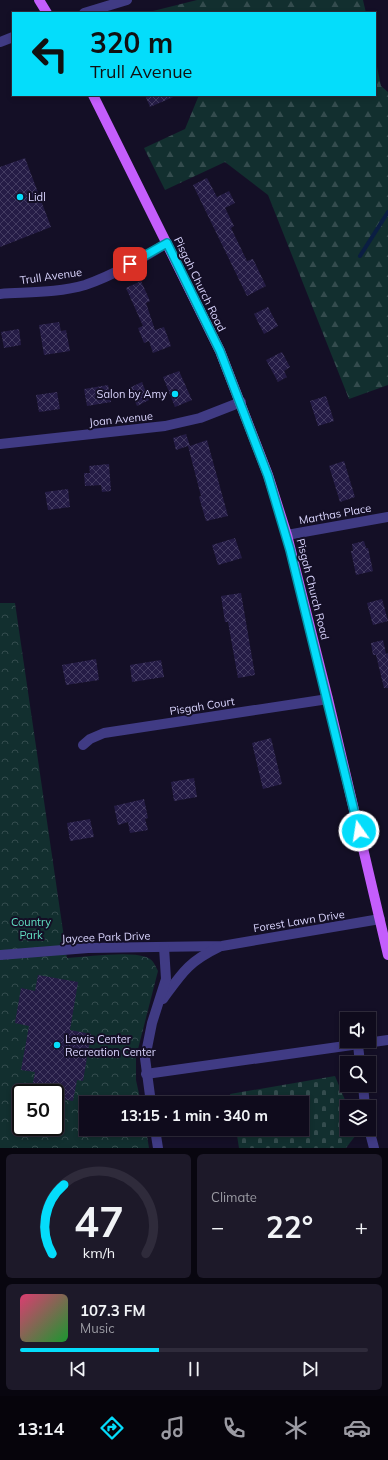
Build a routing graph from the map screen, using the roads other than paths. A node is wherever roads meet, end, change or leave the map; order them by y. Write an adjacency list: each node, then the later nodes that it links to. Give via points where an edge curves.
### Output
1 (39, 0): 3 (main road)
2 (127, 0): 4 (street)
3 (46, 12)
4 (87, 12)
5 (12, 37): 6 (street)
6 (0, 42)
7 (94, 96): 8 (main road, Pisgah Church Road)
8 (167, 243): 9 (street, Trull Avenue, via 106,277 84,285); 10 (main road, Pisgah Church Road, via 220,351)
9 (0, 294)
10 (241, 402): 11 (street, Joan Avenue, via 200,418 165,426); 13 (main road, Pisgah Church Road)
11 (0, 444)
12 (388, 518): 13 (street, Marthas Place)
13 (287, 535): 14 (main road, Pisgah Church Road)
14 (328, 699): 15 (street, Pisgah Court, via 104,733); 16 (main road, Pisgah Church Road)
15 (83, 745)
16 (380, 919): 17 (street, Forest Lawn Drive); 19 (main road, Pisgah Church Road)
17 (222, 946): 18 (street, Forest Lawn Drive); 21 (street, Forest Lawn Drive, via 200,956 188,966)
18 (164, 947): 20 (street, Jaycee Park Drive, via 88,948); 21 (street, Forest Lawn Drive, via 166,979)
19 (388, 954)
20 (0, 955)
21 (159, 1004): 25 (street, Forest Lawn Drive, via 148,1040)
22 (388, 1040): 23 (street)
23 (376, 1042)
24 (340, 1047): 25 (street)
25 (146, 1074): 26 (street, Forest Lawn Drive)
26 (150, 1096)
27 (156, 1136): 29 (street)
28 (370, 1136): 30 (street)
29 (158, 1148)
30 (374, 1148)

